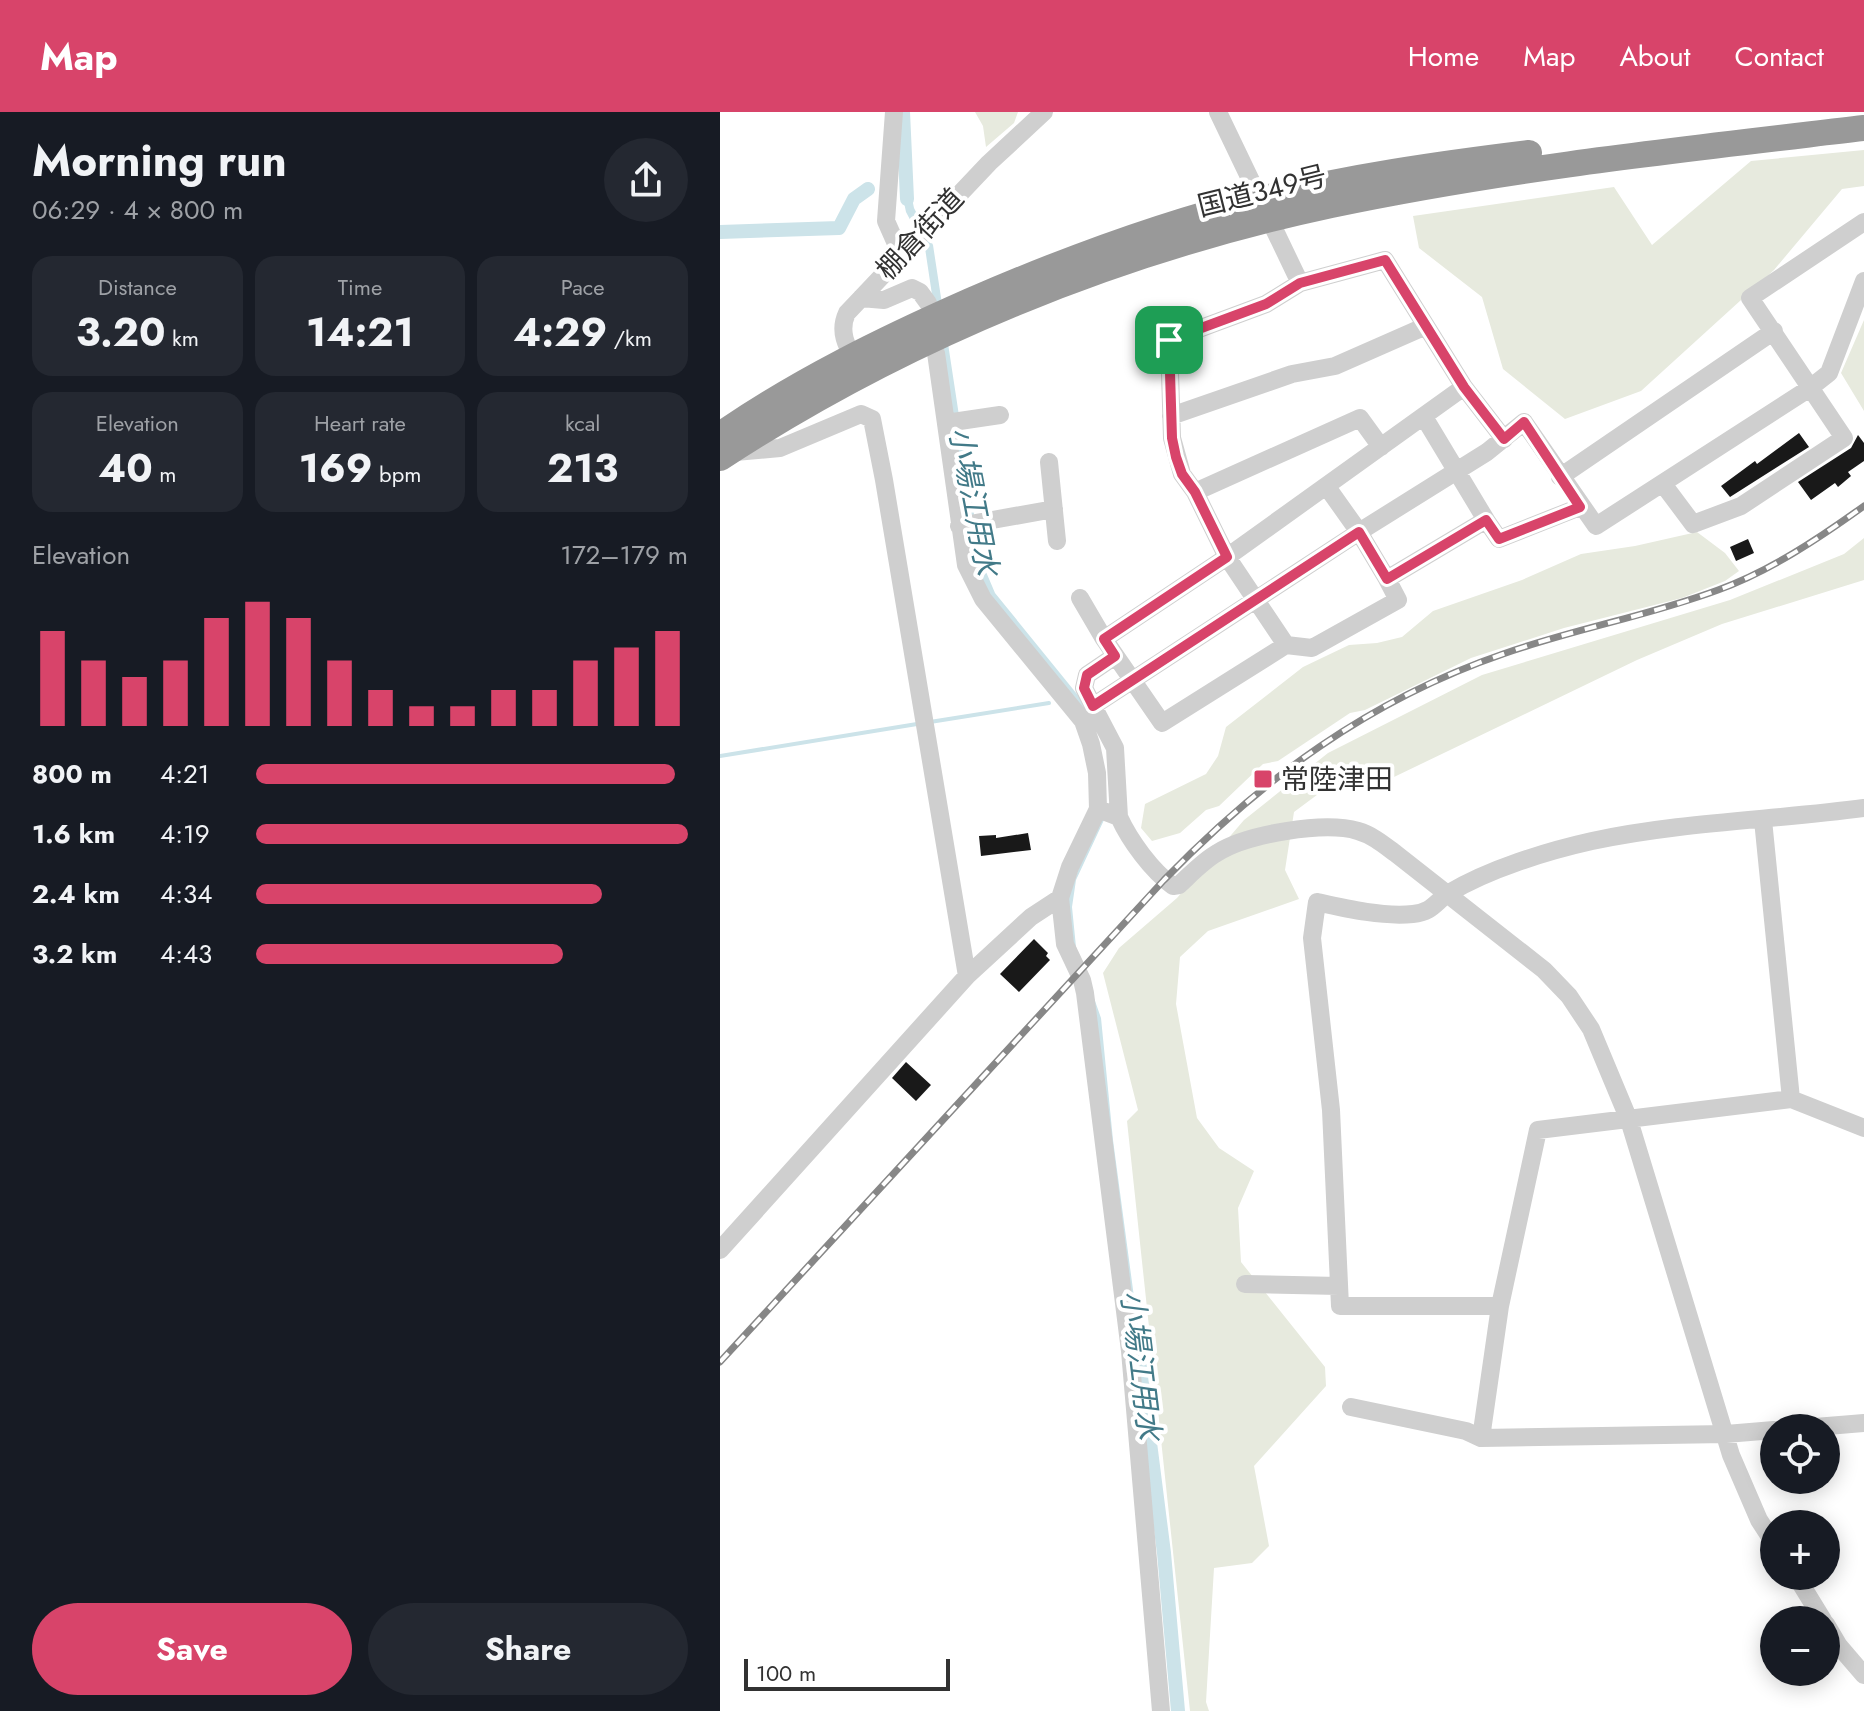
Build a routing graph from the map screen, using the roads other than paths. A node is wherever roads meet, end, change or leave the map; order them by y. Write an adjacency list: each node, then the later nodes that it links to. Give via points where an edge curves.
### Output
1 (894, 112): 8 (street, via 886,221)
2 (1044, 112): 8 (street, 棚倉街道)
3 (1218, 112): 6 (street)
4 (1845, 112): 6 (highway, 国道349号, via 1406,169)
5 (1864, 128): 6 (highway, 国道349号)
6 (1266, 210): 10 (street); 16 (highway, 国道349号, via 1134,236 1038,271)
7 (1864, 222): 14 (street, via 1750,298)
8 (901, 255): 11 (street, 棚倉街道)
9 (1864, 281): 18 (street, via 1829,373)
10 (1300, 283): 13 (street, via 1385,260); 20 (street, via 1266,304 1169,340)
11 (861, 298): 12 (street, via 884,300 912,288); 16 (street, 棚倉街道, via 842,323)
12 (928, 303)
13 (1426, 326): 17 (street); 20 (street, via 1335,366 1292,374)
14 (1774, 331): 18 (street); 28 (street)
15 (936, 353): 22 (street)
16 (857, 365): 25 (highway, 国道349号, via 773,401)
17 (1464, 387): 21 (street); 23 (street)
18 (1810, 388): 29 (street); 29 (street, via 1844,438 1741,506 1693,524)
19 (1000, 415): 22 (street)
20 (1171, 416): 31 (street, via 1177,459)
21 (1424, 417): 24 (street); 27 (street)
22 (954, 422): 35 (street)
23 (1504, 439): 27 (street); 28 (street, via 1524,422)
24 (1381, 447): 30 (street); 31 (street, via 1360,418)
25 (723, 449): 53 (street, via 780,448 861,414 872,419)
26 (1049, 462): 33 (street)
27 (1457, 471): 34 (street); 36 (street)
28 (1560, 477): 32 (street)
29 (1663, 484): 32 (street, via 1596,526)
30 (1327, 487): 36 (street); 38 (street)
31 (1195, 492): 38 (street)
32 (1580, 507): 34 (street, via 1499,539)
33 (1054, 509): 35 (street); 37 (street)
34 (1486, 520): 39 (street)
35 (968, 525): 48 (street, via 966,565 983,599 1083,721 1097,773)
36 (1359, 532): 39 (street); 41 (street)
37 (1057, 541)
38 (1227, 557): 41 (street); 42 (street)
39 (1387, 579): 43 (street, via 1398,600 1312,648)
40 (1080, 598): 42 (street)
41 (1256, 599): 43 (street); 45 (street)
42 (1104, 639): 44 (street)
43 (1286, 645): 45 (street, via 1162,723)
44 (1115, 656): 45 (street); 46 (street, via 1087,675 1084,688)
45 (1130, 680): 46 (street)
46 (1093, 706): 49 (street, via 1115,748)
47 (1864, 808): 50 (street)
48 (1098, 809): 49 (street); 52 (street)
49 (1119, 817): 51 (street, via 1173,886 1242,841 1339,827 1375,838)
50 (1763, 820): 51 (street, via 1594,840 1517,863); 54 (street)
51 (1448, 894): 55 (street, via 1569,996 1591,1029); 59 (street, via 1431,909 1413,914 1361,912 1317,902 1312,938 1331,1110)
52 (1060, 898): 53 (street, via 1031,917); 70 (street, via 1065,944 1085,993 1130,1351)
53 (967, 976): 57 (street)
54 (1791, 1099): 55 (street); 56 (street)
55 (1629, 1120): 60 (street, via 1538,1130); 65 (street)
56 (1864, 1128)
57 (720, 1250)
58 (1245, 1284): 59 (street)
59 (1339, 1286): 60 (street, via 1340,1306)
60 (1500, 1306): 66 (street)
61 (1351, 1407): 66 (street)
62 (1864, 1423): 63 (street)
63 (1840, 1425)
64 (1760, 1431): 65 (street)
65 (1726, 1434): 66 (street); 67 (street)
66 (1481, 1438)
67 (1760, 1522)
68 (1840, 1647): 69 (street)
69 (1864, 1675)
70 (1161, 1711)

